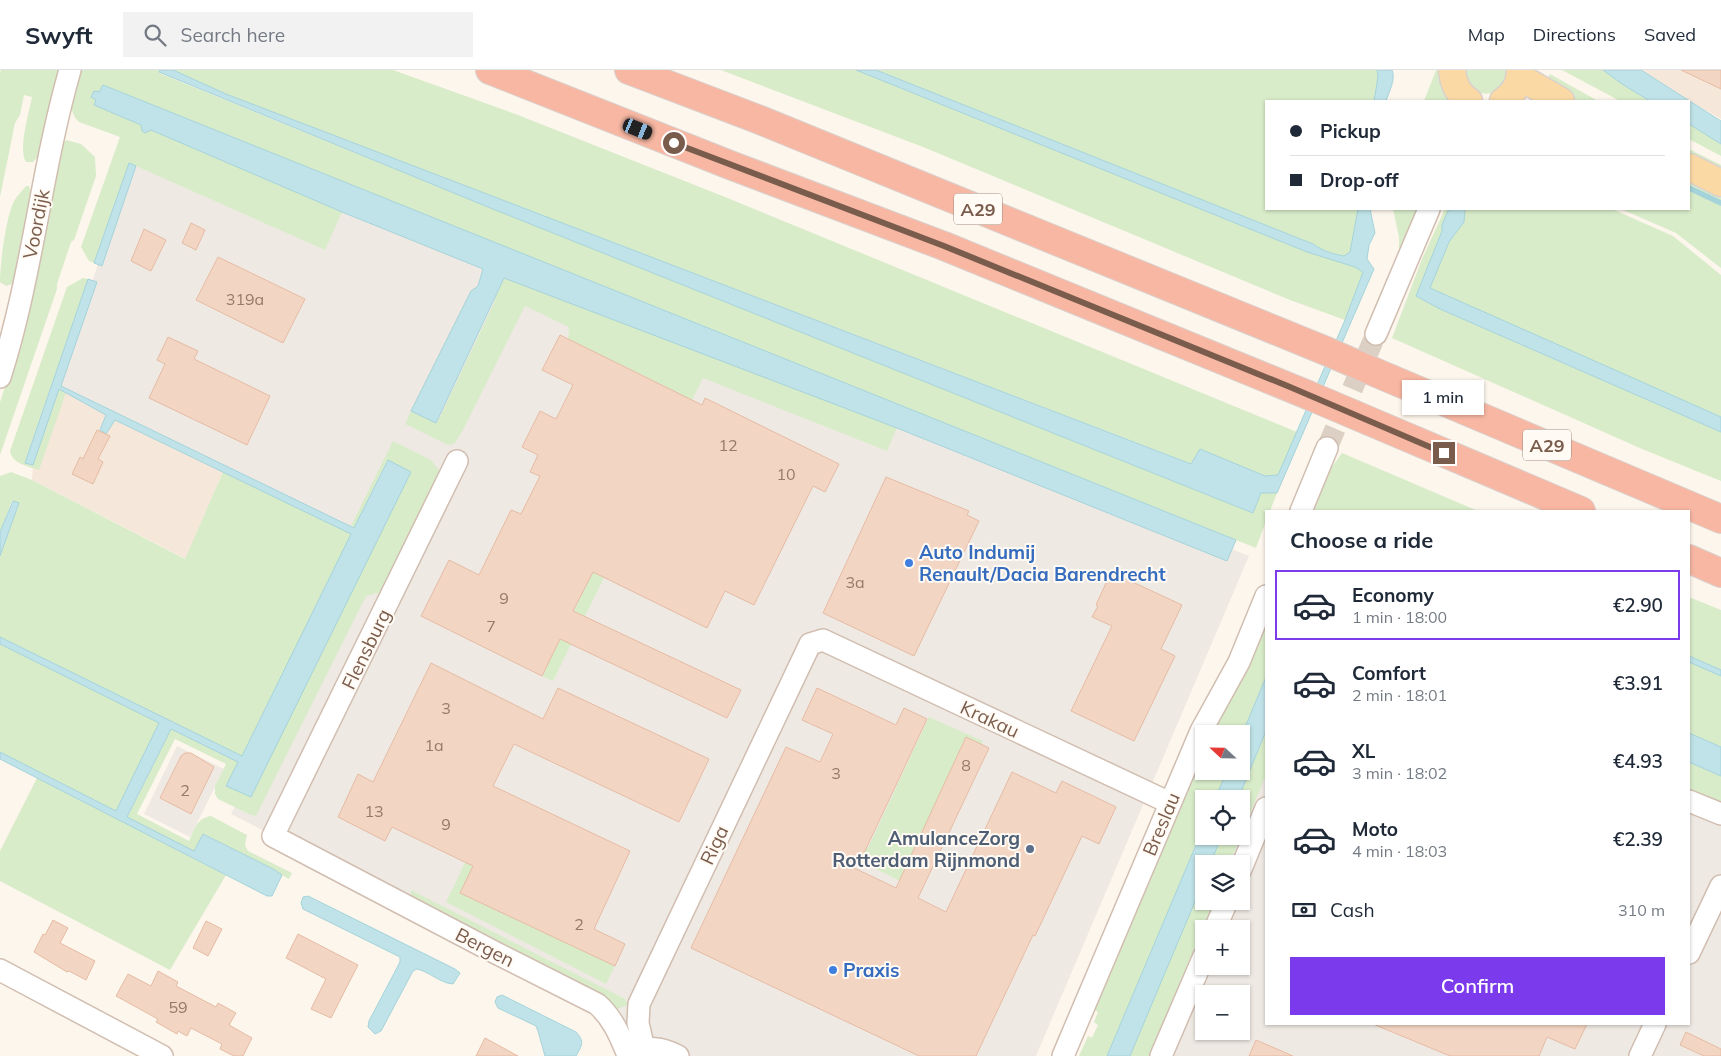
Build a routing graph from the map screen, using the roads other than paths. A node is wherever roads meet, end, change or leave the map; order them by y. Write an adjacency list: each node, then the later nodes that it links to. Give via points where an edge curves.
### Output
1 (70, 70): 12 (street, Voordijk, via 20,304)
2 (490, 70): 16 (highway, A29, bridge, via 944,246)
3 (629, 70): 17 (highway, A29, bridge, via 1326,351)
4 (1451, 71): 6 (main road)
5 (1516, 89): 7 (main road)
6 (1464, 99)
7 (1557, 100)
8 (1690, 168): 9 (main road)
9 (1721, 183)
10 (1429, 210): 11 (street)
11 (1376, 334)
12 (0, 378)
13 (1327, 448): 15 (street)
14 (457, 461): 26 (street, Flensburg)
15 (1301, 510)
16 (1579, 510)
17 (1721, 519)
18 (1690, 559): 19 (highway)
19 (1721, 573)
20 (1265, 598): 23 (street, Breslau, via 1239,662 1208,716)
21 (810, 644): 23 (street, Krakau, via 823,640); 33 (street, Riga, via 639,1004)
22 (1690, 800): 25 (street)
23 (1170, 803): 36 (street, Breslau)
24 (1265, 810): 27 (street)
25 (1721, 814)
26 (273, 836): 33 (street, Bergen, via 597,1004 607,1013)
27 (1246, 855)
28 (1721, 886): 29 (street)
29 (1690, 951)
30 (0, 970): 34 (street)
31 (1196, 975): 37 (street)
32 (1655, 1025): 38 (street)
33 (633, 1053): 35 (street, via 661,1049)
34 (162, 1056)
35 (678, 1056)
36 (1063, 1056)
37 (1161, 1056)
38 (1640, 1056)

